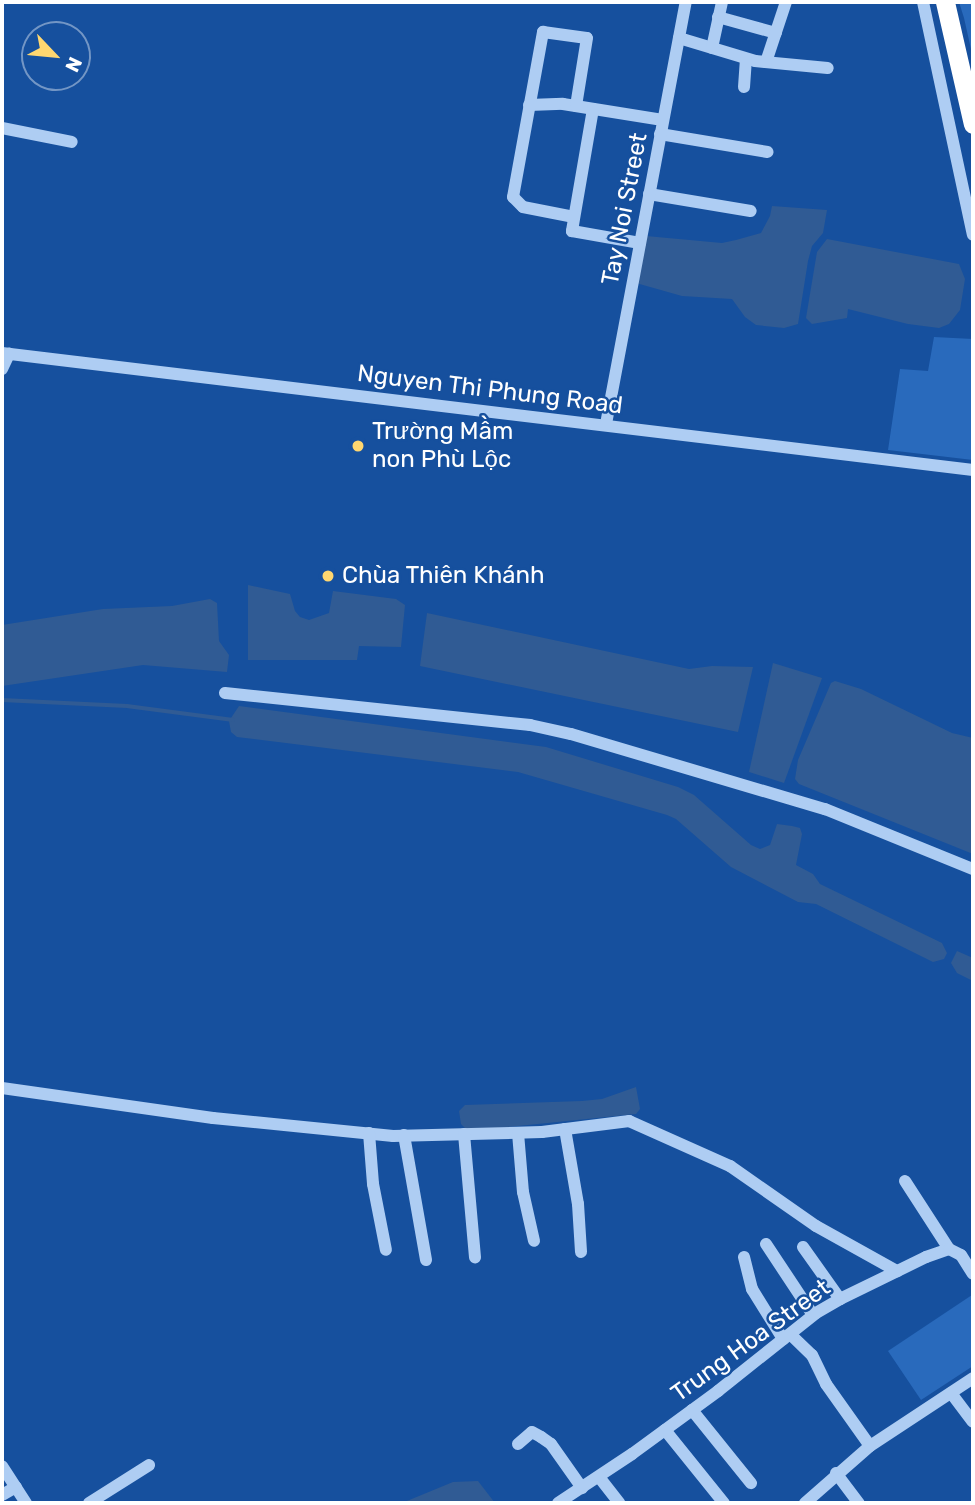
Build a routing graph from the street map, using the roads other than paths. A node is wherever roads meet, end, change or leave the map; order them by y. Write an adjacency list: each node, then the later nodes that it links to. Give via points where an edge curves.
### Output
1 (686, 2): 8 (street, Tay Noi Street)
2 (722, 2): 6 (street)
3 (786, 2): 7 (street)
4 (923, 2): 26 (street)
5 (944, 2): 18 (highway)
6 (718, 17): 7 (street); 9 (street)
7 (776, 33): 11 (street)
8 (679, 38): 9 (street); 17 (street, Tay Noi Street)
9 (712, 48): 10 (street)
10 (746, 58): 11 (street); 13 (street)
11 (766, 62): 12 (street)
12 (828, 68)
13 (744, 87)
14 (529, 105): 15 (street); 15 (street, via 541,35 547,31 587,38); 25 (street, via 513,197 523,206)
15 (576, 106): 16 (street)
16 (593, 109): 17 (street); 25 (street)
17 (663, 120): 20 (street, Tay Noi Street)
18 (972, 122)
19 (2, 128): 21 (street)
20 (660, 134): 22 (street); 23 (street, Tay Noi Street)
21 (72, 142)
22 (768, 152)
23 (649, 194): 24 (street); 27 (street, Tay Noi Street)
24 (751, 211)
25 (574, 218): 27 (street, via 572,231)
26 (973, 235)
27 (640, 243): 30 (street, Tay Noi Street)
28 (5, 354): 29 (street); 30 (street, Nguyen Thi Phung Road)
29 (2, 369)
30 (606, 424): 31 (street, Nguyen Thi Phung Road)
31 (973, 470)
32 (225, 693): 33 (street, via 530,725 571,734 825,809)
33 (973, 869)
34 (2, 1088): 36 (street, via 213,1118)
35 (565, 1129): 37 (street); 46 (street); 50 (street, via 629,1121 671,1137 730,1166 816,1226)
36 (369, 1133): 39 (street); 45 (street)
37 (518, 1133): 38 (street); 41 (street, via 523,1192)
38 (464, 1134): 39 (street); 48 (street)
39 (404, 1135): 49 (street)
40 (905, 1181): 44 (street)
41 (534, 1241)
42 (766, 1244): 53 (street)
43 (803, 1247): 52 (street)
44 (949, 1249): 50 (street, Trung Hoa Street); 51 (street, via 961,1255)
45 (386, 1250)
46 (581, 1252)
47 (744, 1257): 54 (street, via 752,1289)
48 (475, 1258)
49 (426, 1260)
50 (897, 1271): 52 (street, Trung Hoa Street)
51 (973, 1273)
52 (840, 1299): 53 (street, Trung Hoa Street)
53 (813, 1315): 54 (street, Trung Hoa Street)
54 (786, 1336): 57 (street, Trung Hoa Street); 61 (street, via 812,1355 826,1384)
55 (973, 1378): 56 (street)
56 (951, 1393): 58 (street); 61 (street)
57 (692, 1410): 59 (street, Trung Hoa Street); 66 (street)
58 (973, 1422)
59 (665, 1430): 65 (street, Trung Hoa Street); 76 (street)
60 (518, 1444): 68 (street, via 532,1432 551,1444)
61 (870, 1446): 64 (street)
62 (2, 1465): 67 (street)
63 (149, 1465): 70 (street)
64 (836, 1473): 77 (street); 78 (street)
65 (598, 1477): 68 (street, Trung Hoa Street); 75 (street)
66 (751, 1483)
67 (16, 1487): 69 (street); 71 (street)
68 (579, 1490): 73 (street, Trung Hoa Street); 74 (street)
69 (2, 1496)
70 (106, 1499): 72 (street)
71 (26, 1503)
72 (89, 1503)
73 (558, 1503)
74 (584, 1503)
75 (619, 1503)
76 (724, 1503)
77 (805, 1503)
78 (859, 1503)

